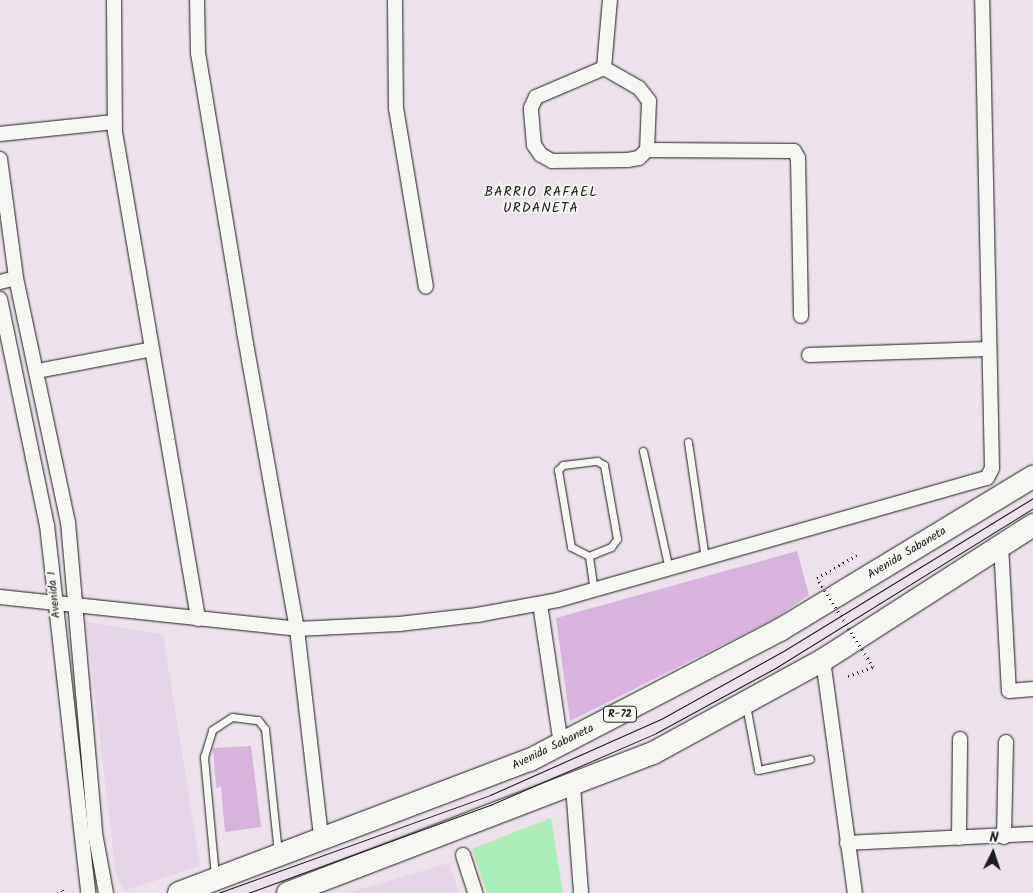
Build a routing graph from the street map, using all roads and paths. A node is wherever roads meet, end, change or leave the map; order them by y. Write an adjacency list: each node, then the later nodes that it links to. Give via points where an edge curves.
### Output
1 (114, 0): 7 (street)
2 (198, 0): 37 (street, via 198,53 245,342)
3 (395, 0): 13 (street, via 396,108)
4 (610, 0): 6 (street)
5 (982, 0): 17 (street)
6 (604, 68): 9 (street, via 639,88 649,101); 9 (street, via 536,97 531,108 534,145 541,155 552,161 628,160 639,158)
7 (114, 122): 8 (street); 16 (street)
8 (0, 134)
9 (647, 150): 15 (street, via 794,152 798,158)
10 (0, 159): 11 (street)
11 (16, 278): 12 (street); 19 (street)
12 (0, 282)
13 (426, 287)
14 (0, 299): 21 (street, Avenida 1)
15 (801, 316)
16 (152, 349): 19 (street); 36 (street)
17 (988, 349): 18 (street); 29 (street, via 992,468 987,478)
18 (809, 354)
19 (38, 371): 20 (street)
20 (50, 434): 21 (street); 35 (street, via 68,522)
21 (29, 439): 34 (street, Avenida 1, via 47,525)
22 (688, 442): 29 (lane)
23 (643, 451): 30 (lane)
24 (1033, 477): 44 (main road, Avenida Sabaneta / R-72, via 780,630)
25 (1033, 524): 26 (main road)
26 (1001, 546): 38 (main road); 40 (street, via 1010,691)
27 (857, 555): 39 (path, bridge, via 817,578 873,667)
28 (589, 556): 28 (lane, via 611,547 617,539 604,465 597,461 563,465 558,470 571,547); 31 (lane)
29 (705, 559): 30 (street)
30 (669, 569): 31 (street)
31 (594, 590): 33 (street)
32 (0, 598): 34 (street)
33 (540, 604): 37 (street, via 399,624); 44 (street)
34 (54, 605): 35 (street); 58 (street, Avenida 1)
35 (74, 606): 36 (street); 59 (street, via 95,833)
36 (198, 619): 37 (street)
37 (297, 628): 48 (street)
38 (823, 660): 41 (main road); 51 (street)
39 (848, 676)
40 (1033, 690)
41 (746, 702): 45 (lane, via 758,770); 46 (main road, via 653,754)
42 (960, 738): 50 (street)
43 (1006, 742): 49 (street)
44 (561, 744): 48 (main road, Avenida Sabaneta / R-72, via 530,760)
45 (810, 758)
46 (573, 786): 55 (main road); 63 (street)
47 (1033, 834): 49 (street)
48 (321, 837): 52 (main road, Avenida Sabaneta / R-72)
49 (1004, 837): 50 (street)
50 (959, 838): 51 (street)
51 (848, 843): 64 (street)
52 (278, 855): 54 (main road, Avenida Sabaneta / R-72); 54 (lane, via 265,729 258,720 232,717 212,730 204,757)
53 (463, 855): 62 (street)
54 (216, 879): 60 (main road, Avenida Sabaneta / R-72)
55 (310, 889): 61 (main road)
56 (63, 892): 57 (path)
57 (58, 893)
58 (88, 893)
59 (106, 893)
60 (179, 893)
61 (288, 893)
62 (475, 893)
63 (582, 893)
64 (855, 893)

